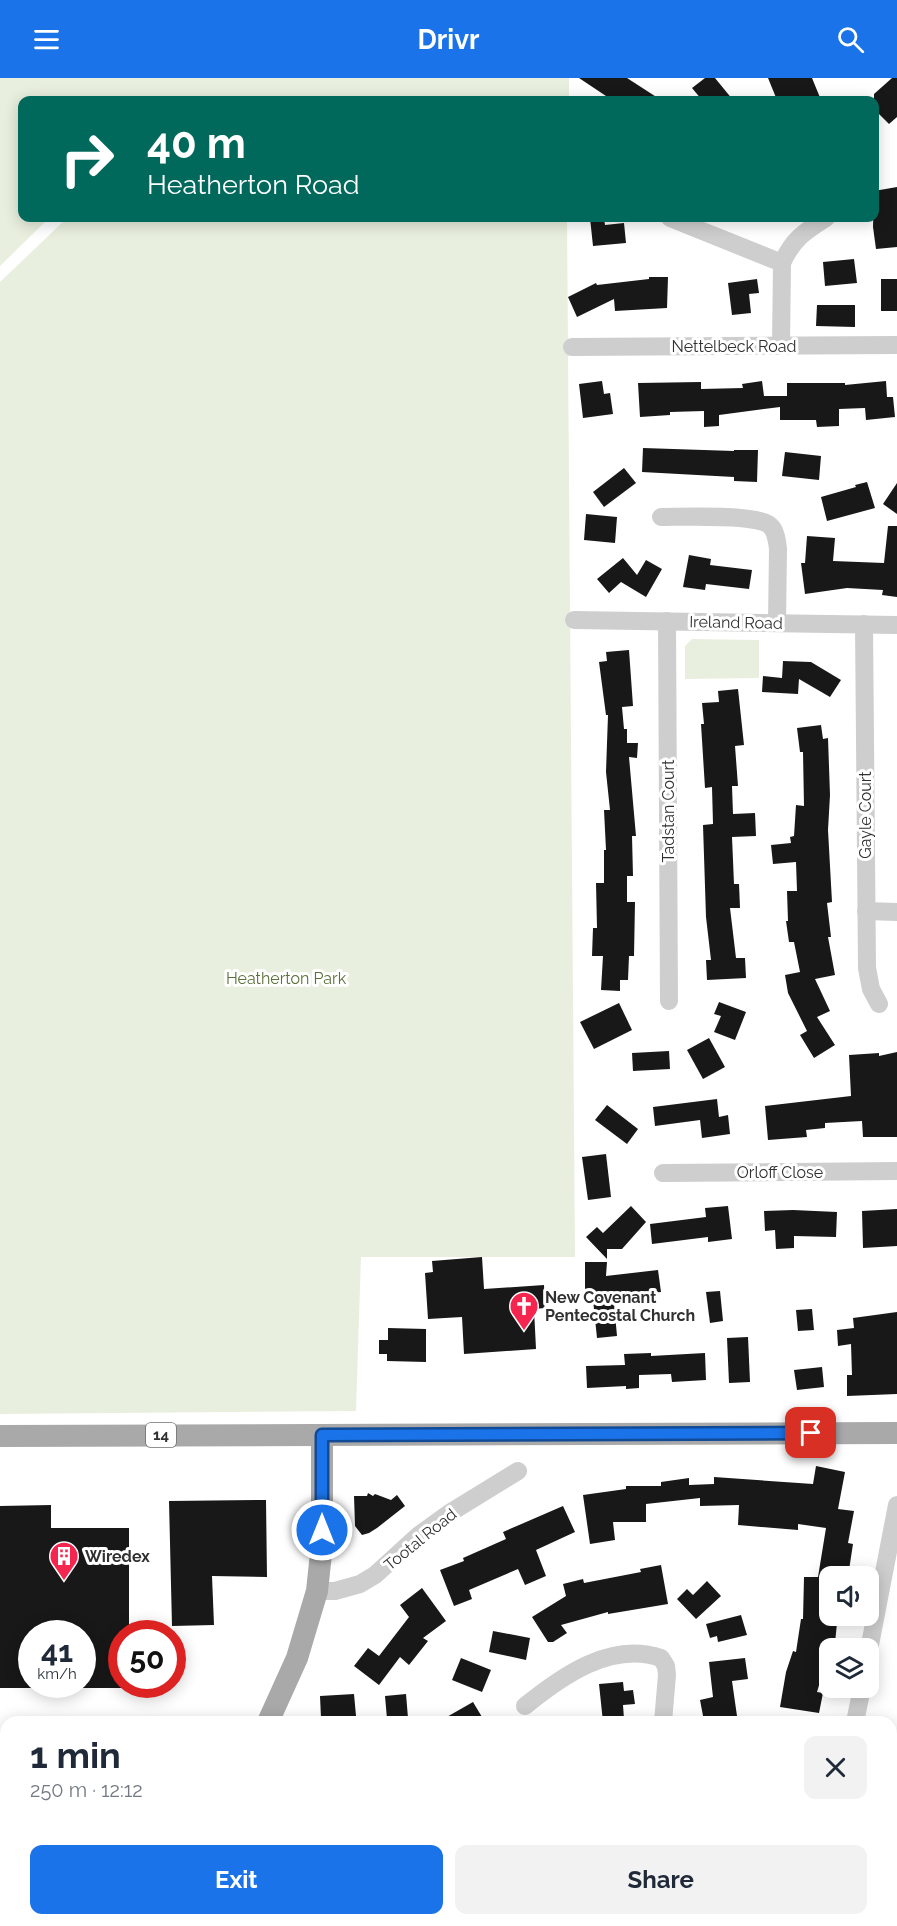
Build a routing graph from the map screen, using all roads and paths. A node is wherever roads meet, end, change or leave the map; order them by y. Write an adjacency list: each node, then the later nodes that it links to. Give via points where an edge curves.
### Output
1 (680, 222): 3 (street)
2 (820, 222): 3 (street, via 795,240)
3 (782, 263): 4 (street)
4 (782, 345): 5 (street, Nettelbeck Road); 6 (street, Nettelbeck Road)
5 (897, 345)
6 (572, 347)
7 (661, 517): 10 (street, via 750,519 771,527 778,549)
8 (574, 620): 9 (street, Ireland Road)
9 (668, 621): 10 (street, Ireland Road); 15 (street, Tadstan Court)
10 (777, 623): 11 (street, Ireland Road)
11 (864, 624): 12 (street, Ireland Road); 13 (street, Gayle Court)
12 (897, 625)
13 (866, 911): 14 (street); 16 (street, Gayle Court, via 867,968)
14 (897, 912)
15 (669, 1001)
16 (879, 1004)
17 (897, 1171): 18 (street, Orloff Close)
18 (663, 1173)
19 (897, 1432): 20 (main road, 14)
20 (322, 1435): 21 (main road, 14); 24 (main road, via 322,1544)
21 (0, 1436)
22 (518, 1471): 24 (street, Tootal Road, via 428,1528 360,1584)
23 (897, 1505): 25 (street)
24 (317, 1591): 28 (main road, via 297,1658)
25 (871, 1638)
26 (860, 1698): 30 (street)
27 (525, 1706): 29 (street, via 593,1661 630,1654 666,1654)
28 (271, 1716)
29 (664, 1716)
30 (856, 1716)

